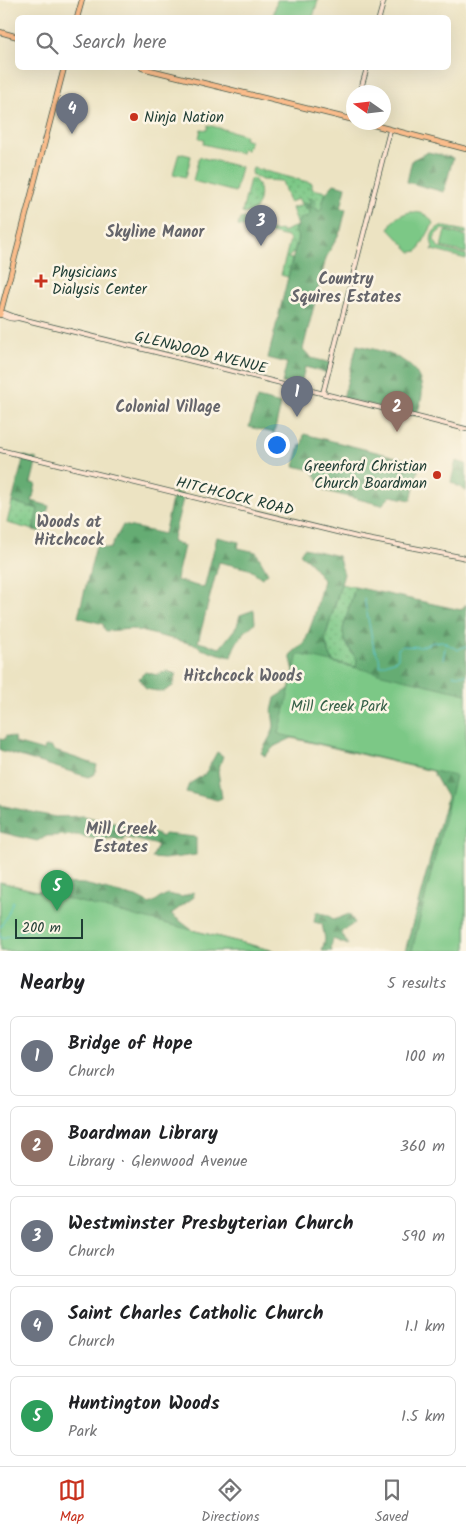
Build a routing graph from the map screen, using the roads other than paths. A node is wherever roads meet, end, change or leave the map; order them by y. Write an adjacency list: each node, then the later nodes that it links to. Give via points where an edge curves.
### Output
1 (82, 0): 3 (main road)
2 (384, 0): 4 (street)
3 (78, 15)
4 (380, 15)
5 (0, 32): 6 (main road)
6 (15, 36)
7 (63, 70): 14 (main road)
8 (150, 70): 11 (main road)
9 (366, 70): 10 (street)
10 (362, 85)
11 (346, 118)
12 (390, 130): 13 (main road); 15 (street)
13 (466, 149)
14 (0, 314): 15 (street, GLENWOOD AVENUE)
15 (323, 393): 16 (street, GLENWOOD AVENUE)
16 (466, 428)
17 (0, 450): 18 (street, HITCHCOCK ROAD, via 357,537)
18 (466, 558)

